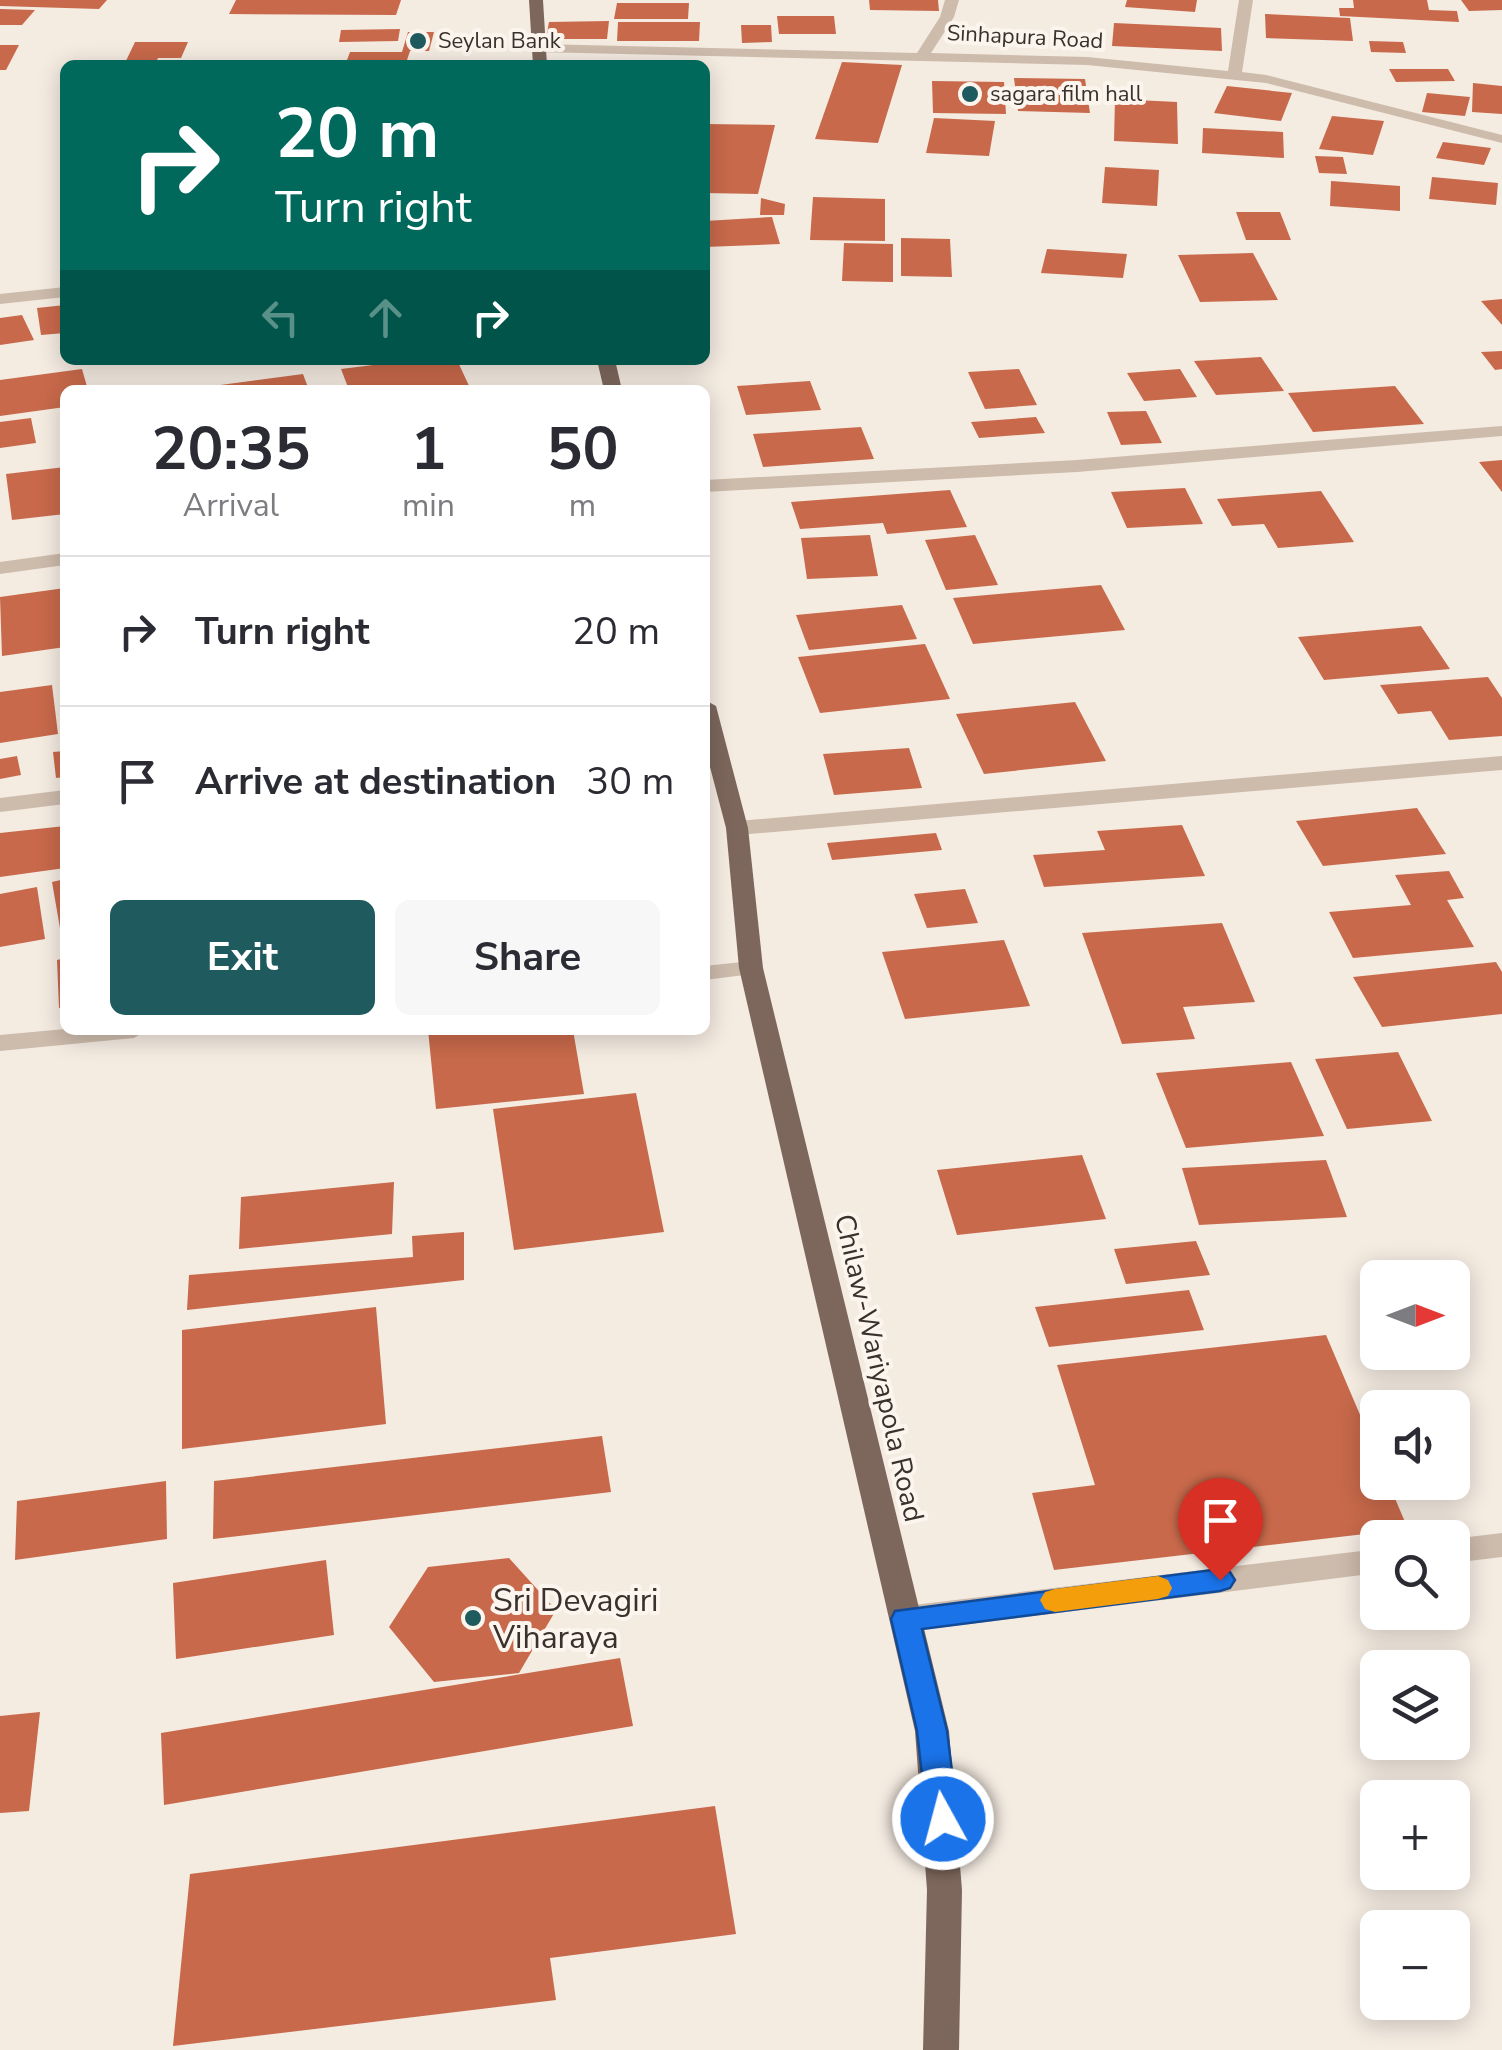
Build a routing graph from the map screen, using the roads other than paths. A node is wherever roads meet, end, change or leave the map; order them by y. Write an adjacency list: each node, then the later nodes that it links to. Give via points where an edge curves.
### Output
1 (536, 0): 4 (main road)
2 (952, 0): 5 (street)
3 (1246, 0): 7 (street)
4 (538, 48): 5 (street, Sinhapura Road); 6 (main road)
5 (922, 56): 7 (street, Sinhapura Road, via 1087,61)
6 (539, 60)
7 (1234, 76): 8 (street, Sinhapura Road)
8 (1502, 139)
9 (60, 293): 10 (street)
10 (0, 299)
11 (1502, 431): 12 (street, via 1077,466)
12 (710, 486)
13 (60, 560): 14 (street)
14 (0, 568)
15 (710, 728): 19 (main road, Chilaw-Wariyapola Road)
16 (1502, 763): 19 (street)
17 (60, 798): 18 (street)
18 (0, 805)
19 (737, 828): 20 (main road, Chilaw-Wariyapola Road)
20 (752, 968): 21 (street); 27 (main road, Chilaw-Wariyapola Road)
21 (710, 972)
22 (86, 1035): 23 (street)
23 (0, 1044)
24 (1502, 1545): 25 (street)
25 (1470, 1549)
26 (1360, 1562): 27 (street)
27 (906, 1619): 28 (main road, Chilaw-Wariyapola Road, via 932,1731 943,1819)
28 (941, 2050)

